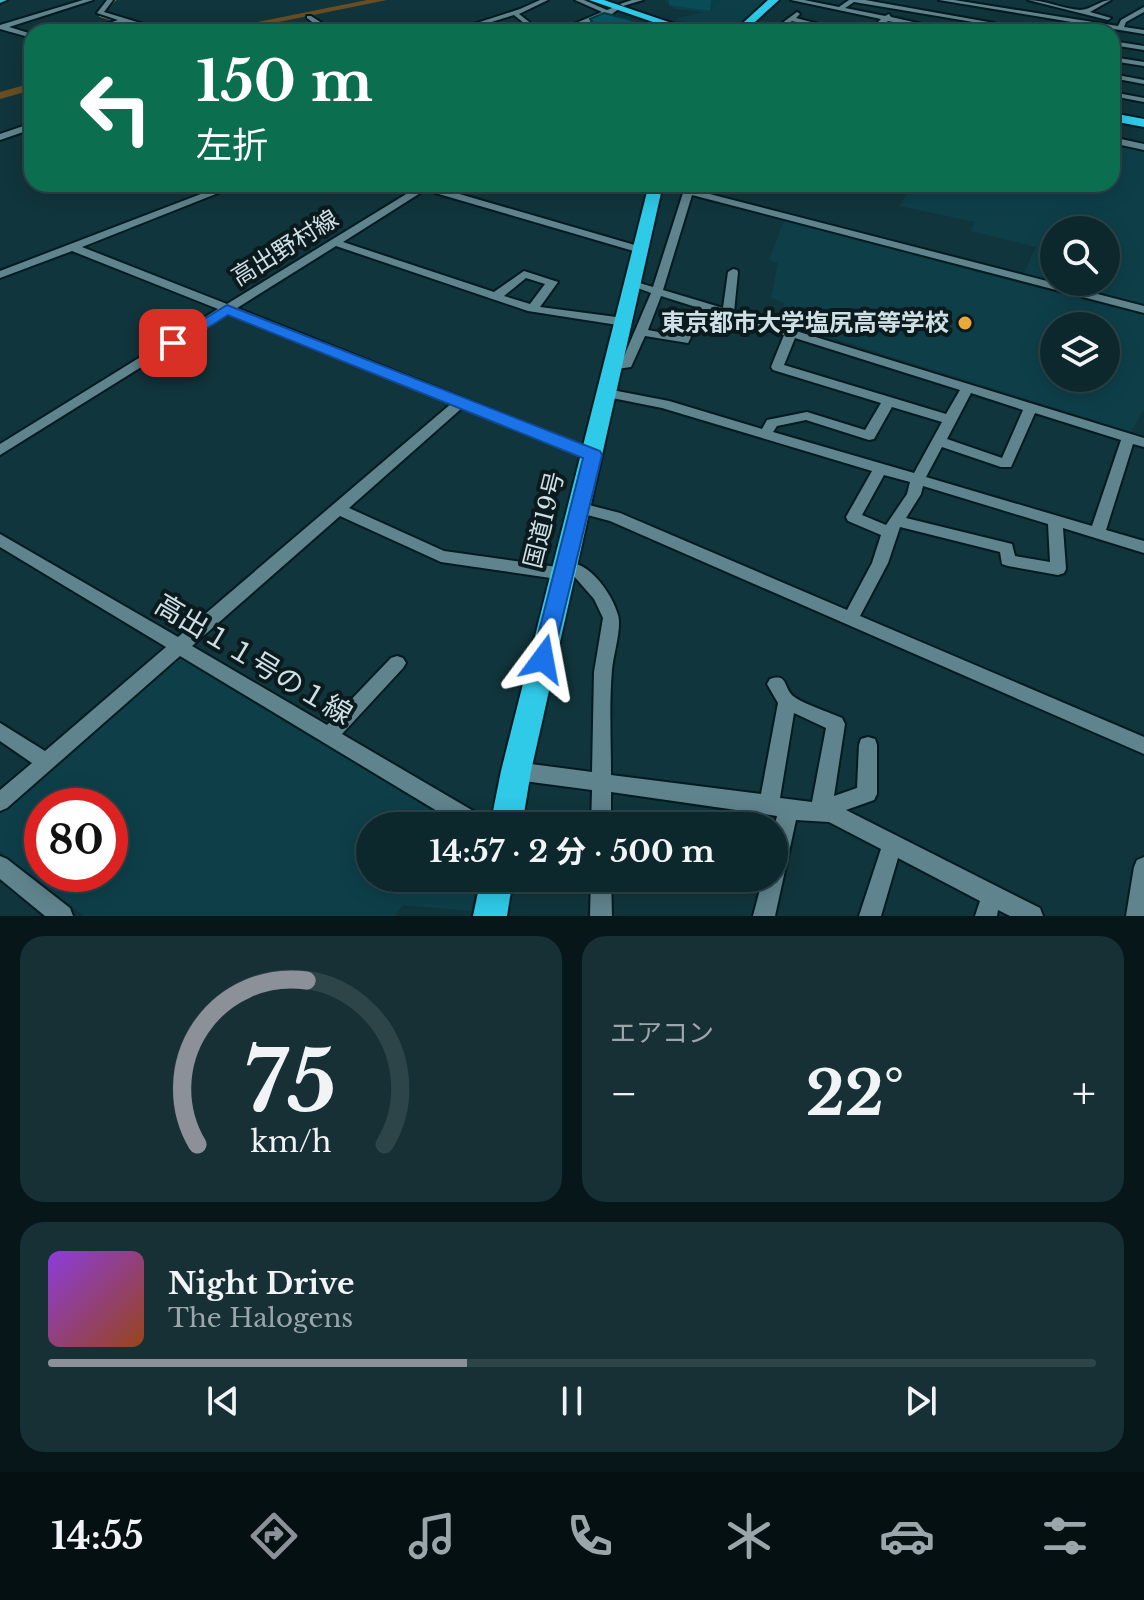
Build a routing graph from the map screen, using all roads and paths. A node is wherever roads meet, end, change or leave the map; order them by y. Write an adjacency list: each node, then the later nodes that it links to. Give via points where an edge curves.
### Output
1 (90, 0): 53 (street)
2 (110, 0): 30 (street, via 99,12)
3 (545, 0): 24 (street)
4 (578, 0): 17 (street)
5 (594, 0): 17 (highway)
6 (640, 0): 17 (street)
7 (774, 0): 43 (highway)
8 (794, 0): 15 (street)
9 (907, 0): 18 (street)
10 (942, 0): 22 (street)
11 (1011, 0): 22 (street)
12 (1031, 0): 16 (street)
13 (1057, 0): 16 (street)
14 (1108, 0): 23 (street)
15 (810, 1): 19 (street); 20 (street)
16 (1048, 4): 23 (street)
17 (617, 7): 27 (street); 40 (highway); 41 (highway); 42 (highway)
18 (899, 8): 20 (street, via 853,0); 25 (street); 29 (street)
19 (803, 9): 28 (street); 46 (street)
20 (840, 9): 29 (street)
21 (1144, 9): 52 (street)
22 (1002, 10): 31 (street); 32 (street)
23 (1084, 12): 51 (street)
24 (517, 15): 36 (street); 37 (street)
25 (942, 15): 31 (street); 49 (street)
26 (309, 17): 35 (street)
27 (596, 17): 38 (street); 39 (street)
28 (791, 19): 44 (street); 45 (street)
29 (884, 20): 47 (street); 48 (street)
30 (122, 21): 33 (street); 34 (street)
31 (991, 23)
32 (1087, 23): 50 (street)
33 (112, 24)
34 (134, 24)
35 (318, 24)
36 (476, 24)
37 (529, 24)
38 (578, 24)
39 (628, 24)
40 (664, 24)
41 (669, 24)
42 (674, 24)
43 (747, 24)
44 (784, 24)
45 (812, 24)
46 (853, 24)
47 (880, 24)
48 (901, 24)
49 (932, 24)
50 (1104, 24)
51 (1118, 24)
52 (1121, 25): 54 (street)
53 (0, 27): 55 (street)
54 (1144, 32)
55 (24, 34)
56 (1120, 44): 57 (street)
57 (1144, 48)
58 (1120, 60): 59 (street)
59 (1144, 64)
60 (1120, 78): 61 (street)
61 (1144, 82)
62 (1120, 96): 63 (street)
63 (1144, 100)
64 (1120, 118): 65 (highway)
65 (1143, 121)
66 (24, 129): 67 (street)
67 (0, 137)
68 (1120, 142): 69 (street)
69 (1144, 147)
70 (216, 192): 77 (street)
71 (417, 192): 76 (street, 高出野村線)
72 (446, 192): 78 (street)
73 (657, 192): 78 (highway, 国道19号)
74 (687, 192): 84 (street)
75 (707, 192): 89 (street)
76 (336, 243): 85 (street); 87 (street, 高出野村線)
77 (75, 248): 80 (street); 87 (street)
78 (641, 250): 83 (highway, 国道19号)
79 (0, 263): 80 (street)
80 (13, 270): 82 (street)
81 (733, 272): 90 (street)
82 (0, 275)
83 (633, 284): 84 (street); 91 (highway, 国道19号)
84 (657, 290): 86 (street); 91 (street)
85 (495, 297): 88 (street); 88 (street, via 524,274 552,282)
86 (703, 304): 90 (street); 91 (street, via 684,340)
87 (227, 309): 95 (street); 103 (street, 高出野村線)
88 (532, 309): 91 (street)
89 (1144, 310)
90 (728, 312): 92 (street)
91 (633, 327): 94 (highway, 国道19号)
92 (791, 332): 93 (street); 96 (street, via 777,367)
93 (967, 388): 97 (street); 98 (street)
94 (607, 393): 99 (street, via 664,404); 104 (highway, 国道19号)
95 (461, 402): 104 (street); 108 (street)
96 (888, 402): 98 (street); 99 (street, via 869,436 807,416 772,423)
97 (1031, 407): 100 (street); 101 (street, via 1006,464)
98 (950, 420): 101 (street)
99 (765, 435): 105 (street)
100 (1128, 439): 102 (street); 111 (street)
101 (940, 441): 106 (street)
102 (1144, 443)
103 (0, 450)
104 (593, 455): 107 (highway, 国道19号)
105 (881, 468): 106 (street); 110 (street, via 853,517)
106 (918, 479): 109 (street); 110 (street)
107 (581, 508): 114 (highway, 国道19号); 115 (street, via 615,517)
108 (338, 509): 114 (street, via 441,556); 116 (street)
109 (1055, 522): 110 (street, via 1058,569 1008,560 1007,548); 111 (street)
110 (893, 527): 115 (street)
111 (1097, 534): 113 (street)
112 (0, 540): 116 (street, 高出１１号の１線)
113 (1144, 547)
114 (564, 571): 125 (highway, 国道19号); 126 (street, via 578,570 601,596 611,618 603,672)
115 (851, 618): 123 (street)
116 (176, 646): 121 (street, 高出１１号の１線); 124 (street)
117 (397, 663): 121 (street)
118 (776, 684): 119 (street)
119 (787, 702): 128 (street); 129 (street, via 836,724)
120 (0, 731): 124 (street)
121 (328, 736): 130 (street, 高出１１号の１線)
122 (868, 745): 129 (street, via 867,794)
123 (1144, 746)
124 (45, 761): 127 (street)
125 (516, 771): 126 (street); 131 (highway, 国道19号)
126 (602, 781): 128 (street); 132 (street)
127 (0, 802)
128 (778, 807): 129 (street); 133 (street)
129 (818, 811): 134 (street)
130 (456, 812)
131 (509, 812)
132 (601, 812)
133 (778, 812)
134 (892, 845): 140 (street); 145 (street)
135 (0, 866): 141 (street)
136 (1144, 867): 147 (street)
137 (494, 892): 142 (highway)
138 (601, 892): 143 (street)
139 (770, 892): 144 (street)
140 (989, 906): 146 (street)
141 (62, 916)
142 (490, 916)
143 (601, 916)
144 (764, 916)
145 (870, 916)
146 (1032, 916)
147 (1137, 916)

